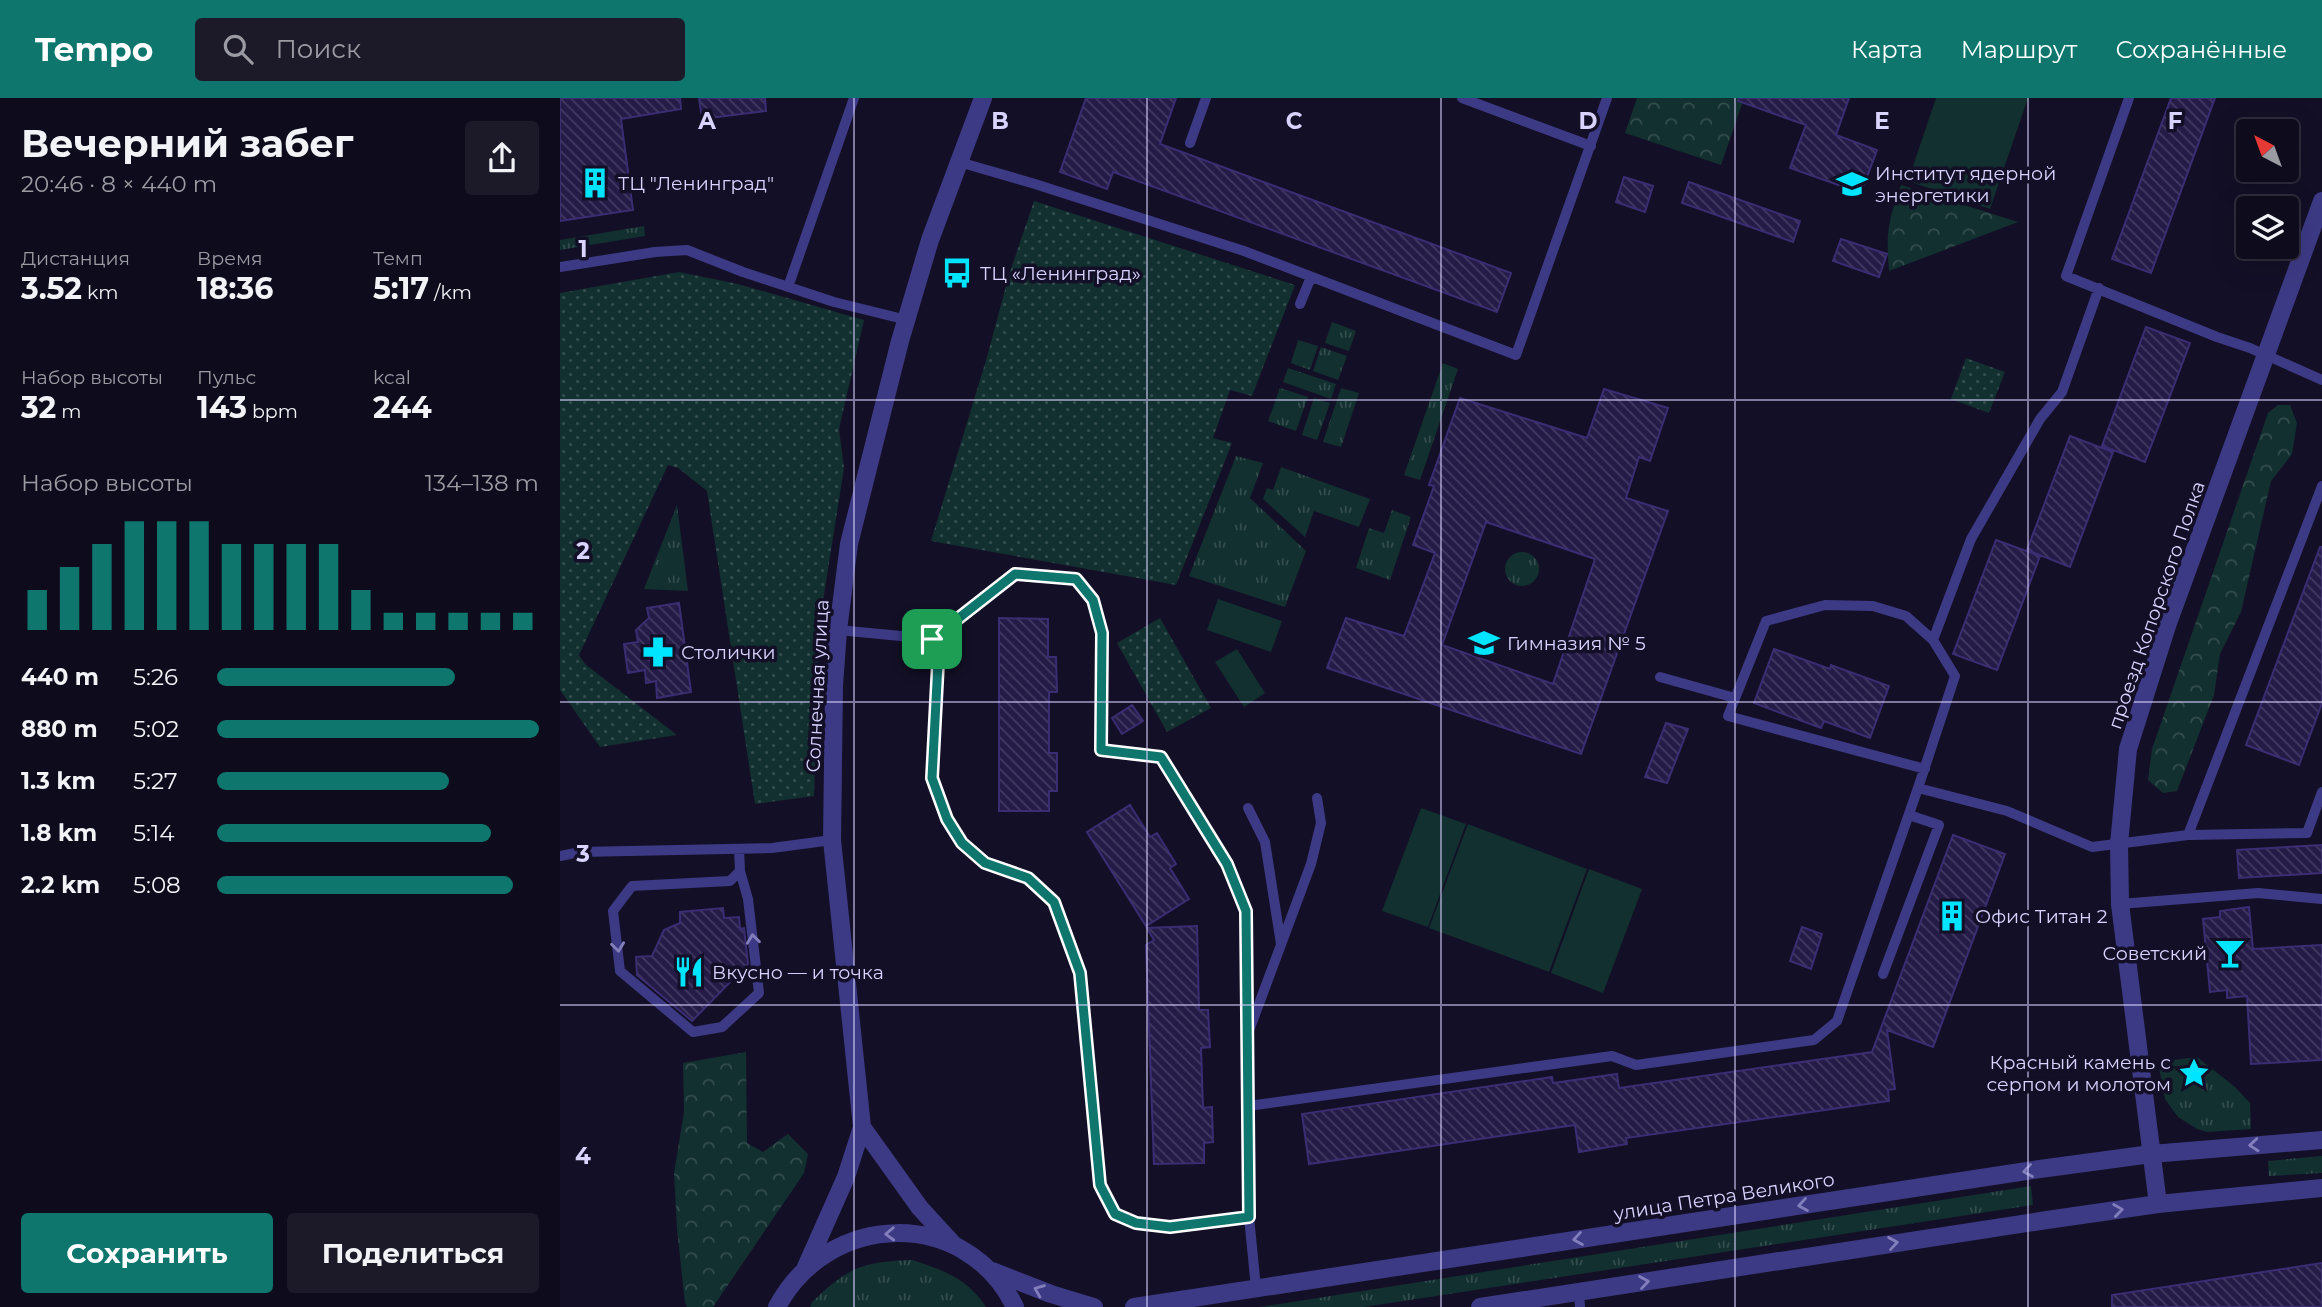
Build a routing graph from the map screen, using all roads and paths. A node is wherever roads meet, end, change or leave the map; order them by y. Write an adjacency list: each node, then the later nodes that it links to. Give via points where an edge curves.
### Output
1 (854, 98): 13 (lane)
2 (983, 98): 9 (street, Солнечная улица)
3 (1206, 98): 7 (lane)
4 (1462, 98): 8 (lane)
5 (1607, 98): 8 (lane)
6 (2129, 98): 14 (lane, via 2066,276)
7 (1190, 143)
8 (1591, 146): 12 (lane, via 1516,355)
9 (960, 162): 12 (lane, via 1244,251); 16 (street, Солнечная улица)
10 (2322, 201): 17 (street, проезд Копорского Полка)
11 (560, 267): 13 (lane, via 687,250)
12 (1311, 277): 15 (lane)
13 (788, 287): 16 (lane)
14 (2099, 288): 17 (lane); 22 (lane, via 2062,392 2040,419 1971,539)
15 (1300, 304)
16 (906, 320): 20 (street, Солнечная улица, via 849,544)
17 (2267, 356): 18 (lane); 33 (street, проезд Копорского Полка, via 2167,626 2128,750)
18 (2322, 380)
19 (2322, 486): 31 (lane)
20 (838, 630): 21 (lane); 32 (street, Солнечная улица)
21 (932, 639): 41 (lane, via 1015,574 1076,579 1093,600 1102,633 1101,750 1161,757 1227,864 1246,911); 48 (lane, via 938,663 932,778 947,819 962,843 985,863 1028,878 1054,902 1080,973 1100,1185 1115,1214 1136,1223 1170,1227)
22 (1933, 640): 24 (lane, via 1906,616 1873,606 1825,605 1766,621); 25 (lane, via 1955,676)
23 (1660, 677): 24 (lane)
24 (1735, 698): 25 (lane, via 1728,716)
25 (1925, 769): 26 (lane)
26 (1918, 788): 30 (lane); 33 (lane, via 2007,811 2092,848)
27 (2322, 792): 31 (lane, via 2307,833)
28 (1317, 798): 39 (lane, via 1321,822 1314,854)
29 (1248, 808): 39 (lane, via 1265,842)
30 (1909, 815): 40 (lane, via 1939,825); 42 (lane, via 1837,1021 1814,1040 1636,1065 1612,1056)
31 (2188, 835): 33 (lane)
32 (832, 840): 34 (lane); 43 (street, Солнечная улица)
33 (2119, 845): 38 (street, проезд Копорского Полка)
34 (739, 849): 35 (lane); 36 (lane)
35 (560, 856)
36 (740, 871): 36 (lane, one-way to 36, via 730,881 632,886 613,911 620,971 693,1032 722,1027 760,993)
37 (2322, 900): 38 (lane, via 2258,893)
38 (2120, 904): 45 (street, проезд Копорского Полка)
39 (1281, 945): 41 (lane)
40 (1883, 974)
41 (1247, 1038): 42 (lane)
42 (1248, 1106): 48 (lane)
43 (862, 1127): 49 (street, Солнечная улица, via 920,1208); 50 (street, Солнечная улица, via 846,1177)
44 (2322, 1140): 45 (street, улица Петра Великого, one-way to 45)
45 (2151, 1154): 47 (street, проезд Копорского Полка); 52 (street, улица Петра Великого, one-way to 52)
46 (2322, 1188): 47 (street)
47 (2158, 1204): 53 (street, one-way to 47)
48 (1249, 1217): 52 (lane)
49 (956, 1247): 50 (street, one-way to 50, via 918,1235 878,1234 840,1245); 51 (street)
50 (806, 1267): 54 (street)
51 (986, 1269): 55 (street); 56 (street, one-way to 51)
52 (1256, 1288): 57 (street, улица Петра Великого)
53 (1580, 1299): 58 (street)
54 (777, 1307)
55 (1015, 1307)
56 (1094, 1307)
57 (1134, 1307)
58 (1480, 1307)

